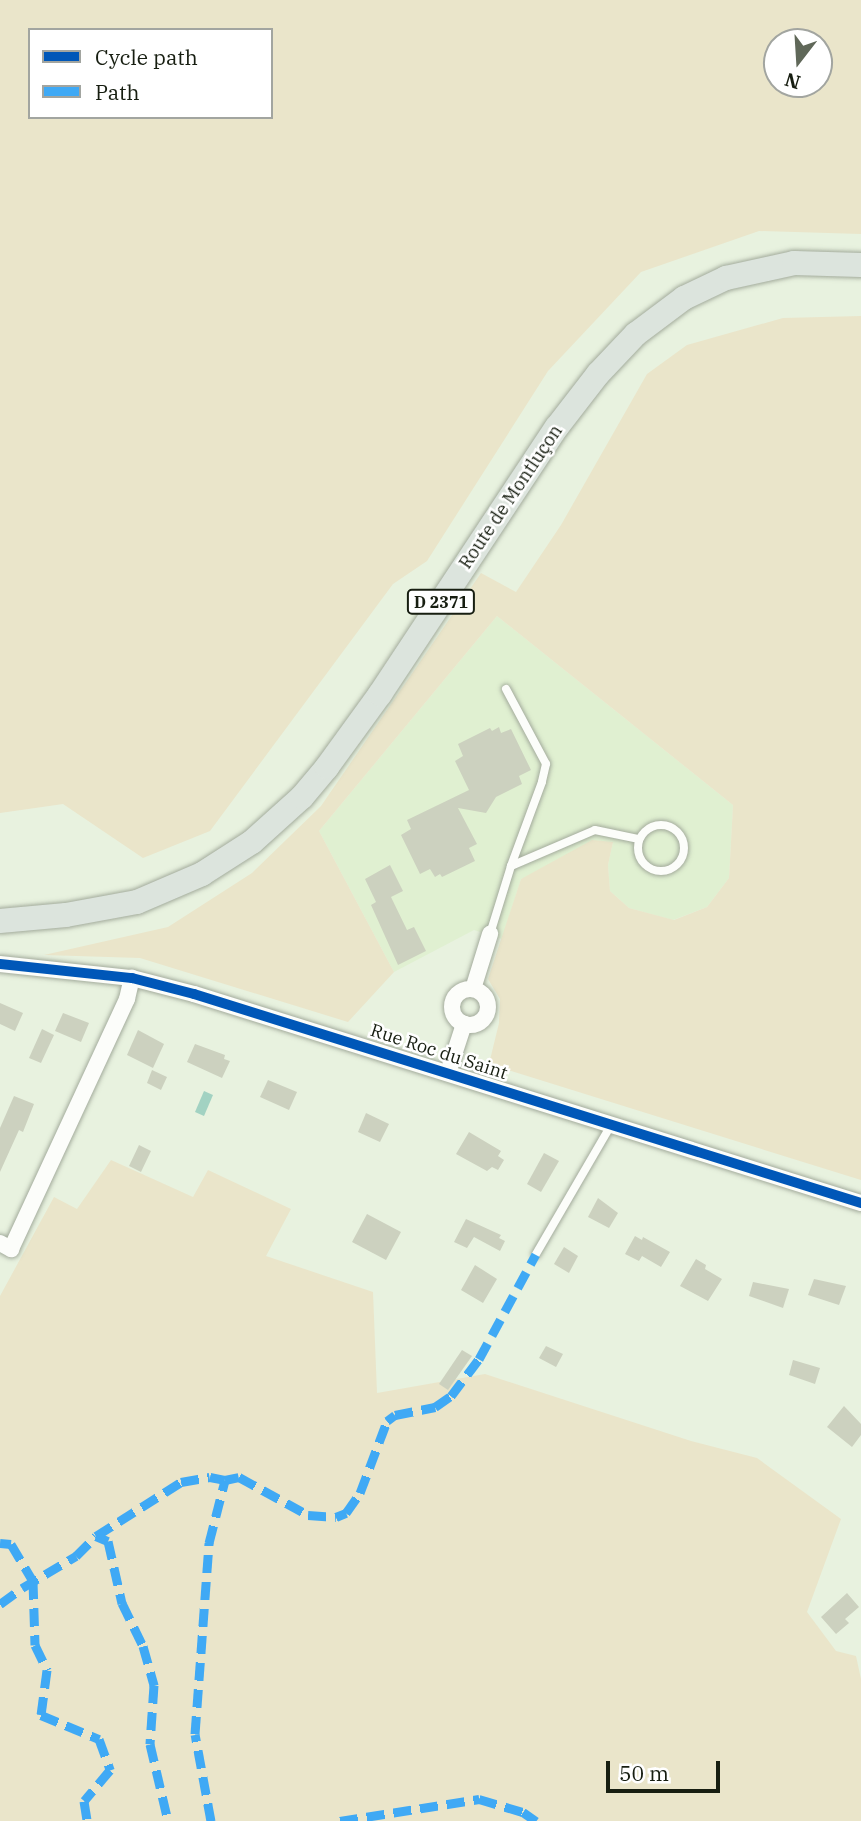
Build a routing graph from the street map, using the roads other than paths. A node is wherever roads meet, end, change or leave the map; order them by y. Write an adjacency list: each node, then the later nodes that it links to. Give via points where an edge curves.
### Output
1 (861, 255): 6 (main road, Route de Montluçon / D 2371, via 798,252 738,263 670,294 623,331 557,408 324,753 245,834 202,860 139,886 88,897)
2 (861, 265): 7 (main road, Route de Montluçon / D 2371, via 794,263 726,278 684,298 636,334 557,426 343,746 302,797 252,842 202,874 137,902)
3 (506, 688): 5 (lane, via 546,764)
4 (639, 839): 4 (lane, via 656,825 671,826 682,837 685,852 670,869 655,870 639,855); 5 (lane, via 595,830)
5 (511, 866): 8 (lane)
6 (0, 904)
7 (0, 921)
8 (490, 934): 11 (street)
9 (0, 964): 10 (street, Rue Roc du Saint)
10 (132, 978): 13 (street, Rue Roc du Saint); 16 (street, via 127,999 11,1249)
11 (473, 989): 12 (street, via 461,991 453,999 452,1011); 12 (street, via 487,1000 488,1012 481,1022)
12 (464, 1024): 13 (street)
13 (447, 1073): 14 (street, Rue Roc du Saint)
14 (611, 1125): 15 (street, Rue Roc du Saint); 17 (lane)
15 (861, 1203)
16 (0, 1243)
17 (536, 1254)

